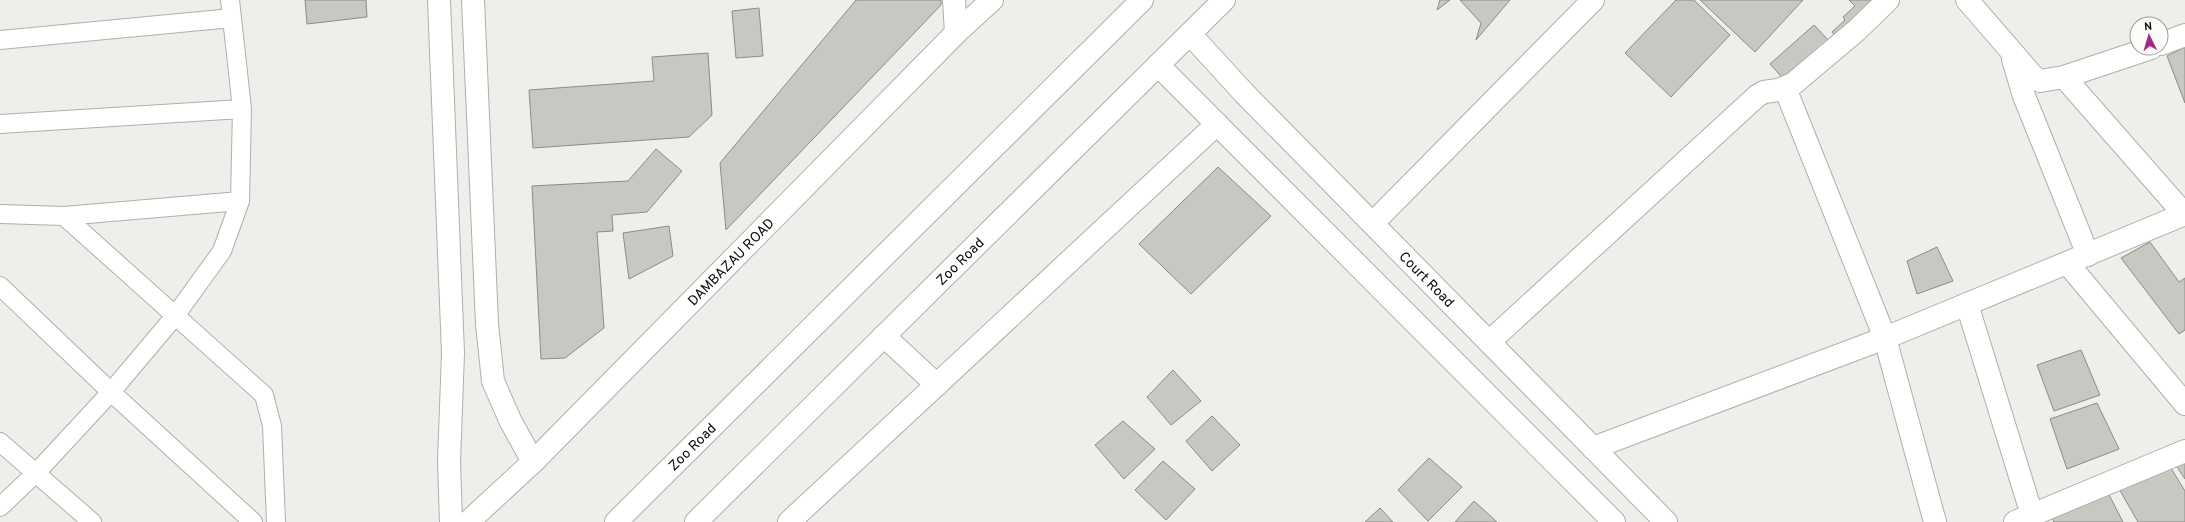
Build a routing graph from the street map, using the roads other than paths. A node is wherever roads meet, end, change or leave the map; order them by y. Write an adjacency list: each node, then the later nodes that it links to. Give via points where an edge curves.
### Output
1 (230, 0): 11 (lane)
2 (439, 0): 51 (street, via 453,353 449,462)
3 (473, 0): 44 (street, via 487,324 493,381 510,420)
4 (954, 0): 12 (street)
5 (992, 0): 12 (street, DAMBAZAU ROAD)
6 (1142, 0): 53 (street, Zoo Road)
7 (1224, 0): 13 (street, Zoo Road)
8 (1593, 0): 29 (street)
9 (1888, 0): 21 (street, via 1857,30)
10 (1967, 0): 17 (street)
11 (232, 18): 15 (lane); 22 (lane)
12 (956, 33): 44 (street, DAMBAZAU ROAD)
13 (1190, 34): 19 (street, Zoo Road); 29 (street, Court Road, via 1244,93)
14 (2185, 35): 16 (street)
15 (0, 40)
16 (2169, 41)
17 (2011, 51): 20 (street, via 2040,81); 30 (street, via 2024,96)
18 (2129, 55): 20 (street)
19 (1158, 65): 24 (street); 35 (street, Zoo Road)
20 (2064, 77): 27 (street)
21 (1785, 88): 36 (street); 37 (street, via 1757,96)
22 (242, 109): 23 (lane); 25 (lane)
23 (0, 124)
24 (1217, 124): 38 (street); 56 (street)
25 (240, 201): 28 (lane); 34 (lane, via 222,251)
26 (0, 214): 28 (lane)
27 (2185, 214): 30 (street)
28 (64, 216): 34 (lane)
29 (1373, 223): 37 (street, Court Road)
30 (2088, 256): 31 (street)
31 (2068, 264): 33 (street); 40 (street)
32 (0, 286): 39 (lane)
33 (1967, 304): 36 (street); 47 (street)
34 (175, 316): 39 (lane); 50 (lane, via 264,395 272,426)
35 (884, 336): 38 (street); 54 (street, Zoo Road)
36 (1885, 338): 42 (street); 58 (street)
37 (1489, 342): 42 (street, Court Road)
38 (937, 385): 55 (street)
39 (111, 392): 45 (lane); 49 (lane)
40 (2185, 404)
41 (0, 442): 45 (lane)
42 (1593, 448): 57 (street, Court Road)
43 (2185, 451): 47 (street)
44 (533, 462): 52 (street, DAMBAZAU ROAD)
45 (36, 473): 46 (lane); 48 (lane)
46 (0, 507)
47 (2023, 518)
48 (92, 522)
49 (253, 522)
50 (276, 522)
51 (451, 522)
52 (468, 522)
53 (616, 522)
54 (696, 522)
55 (789, 522)
56 (1614, 522)
57 (1666, 522)
58 (1935, 522)

